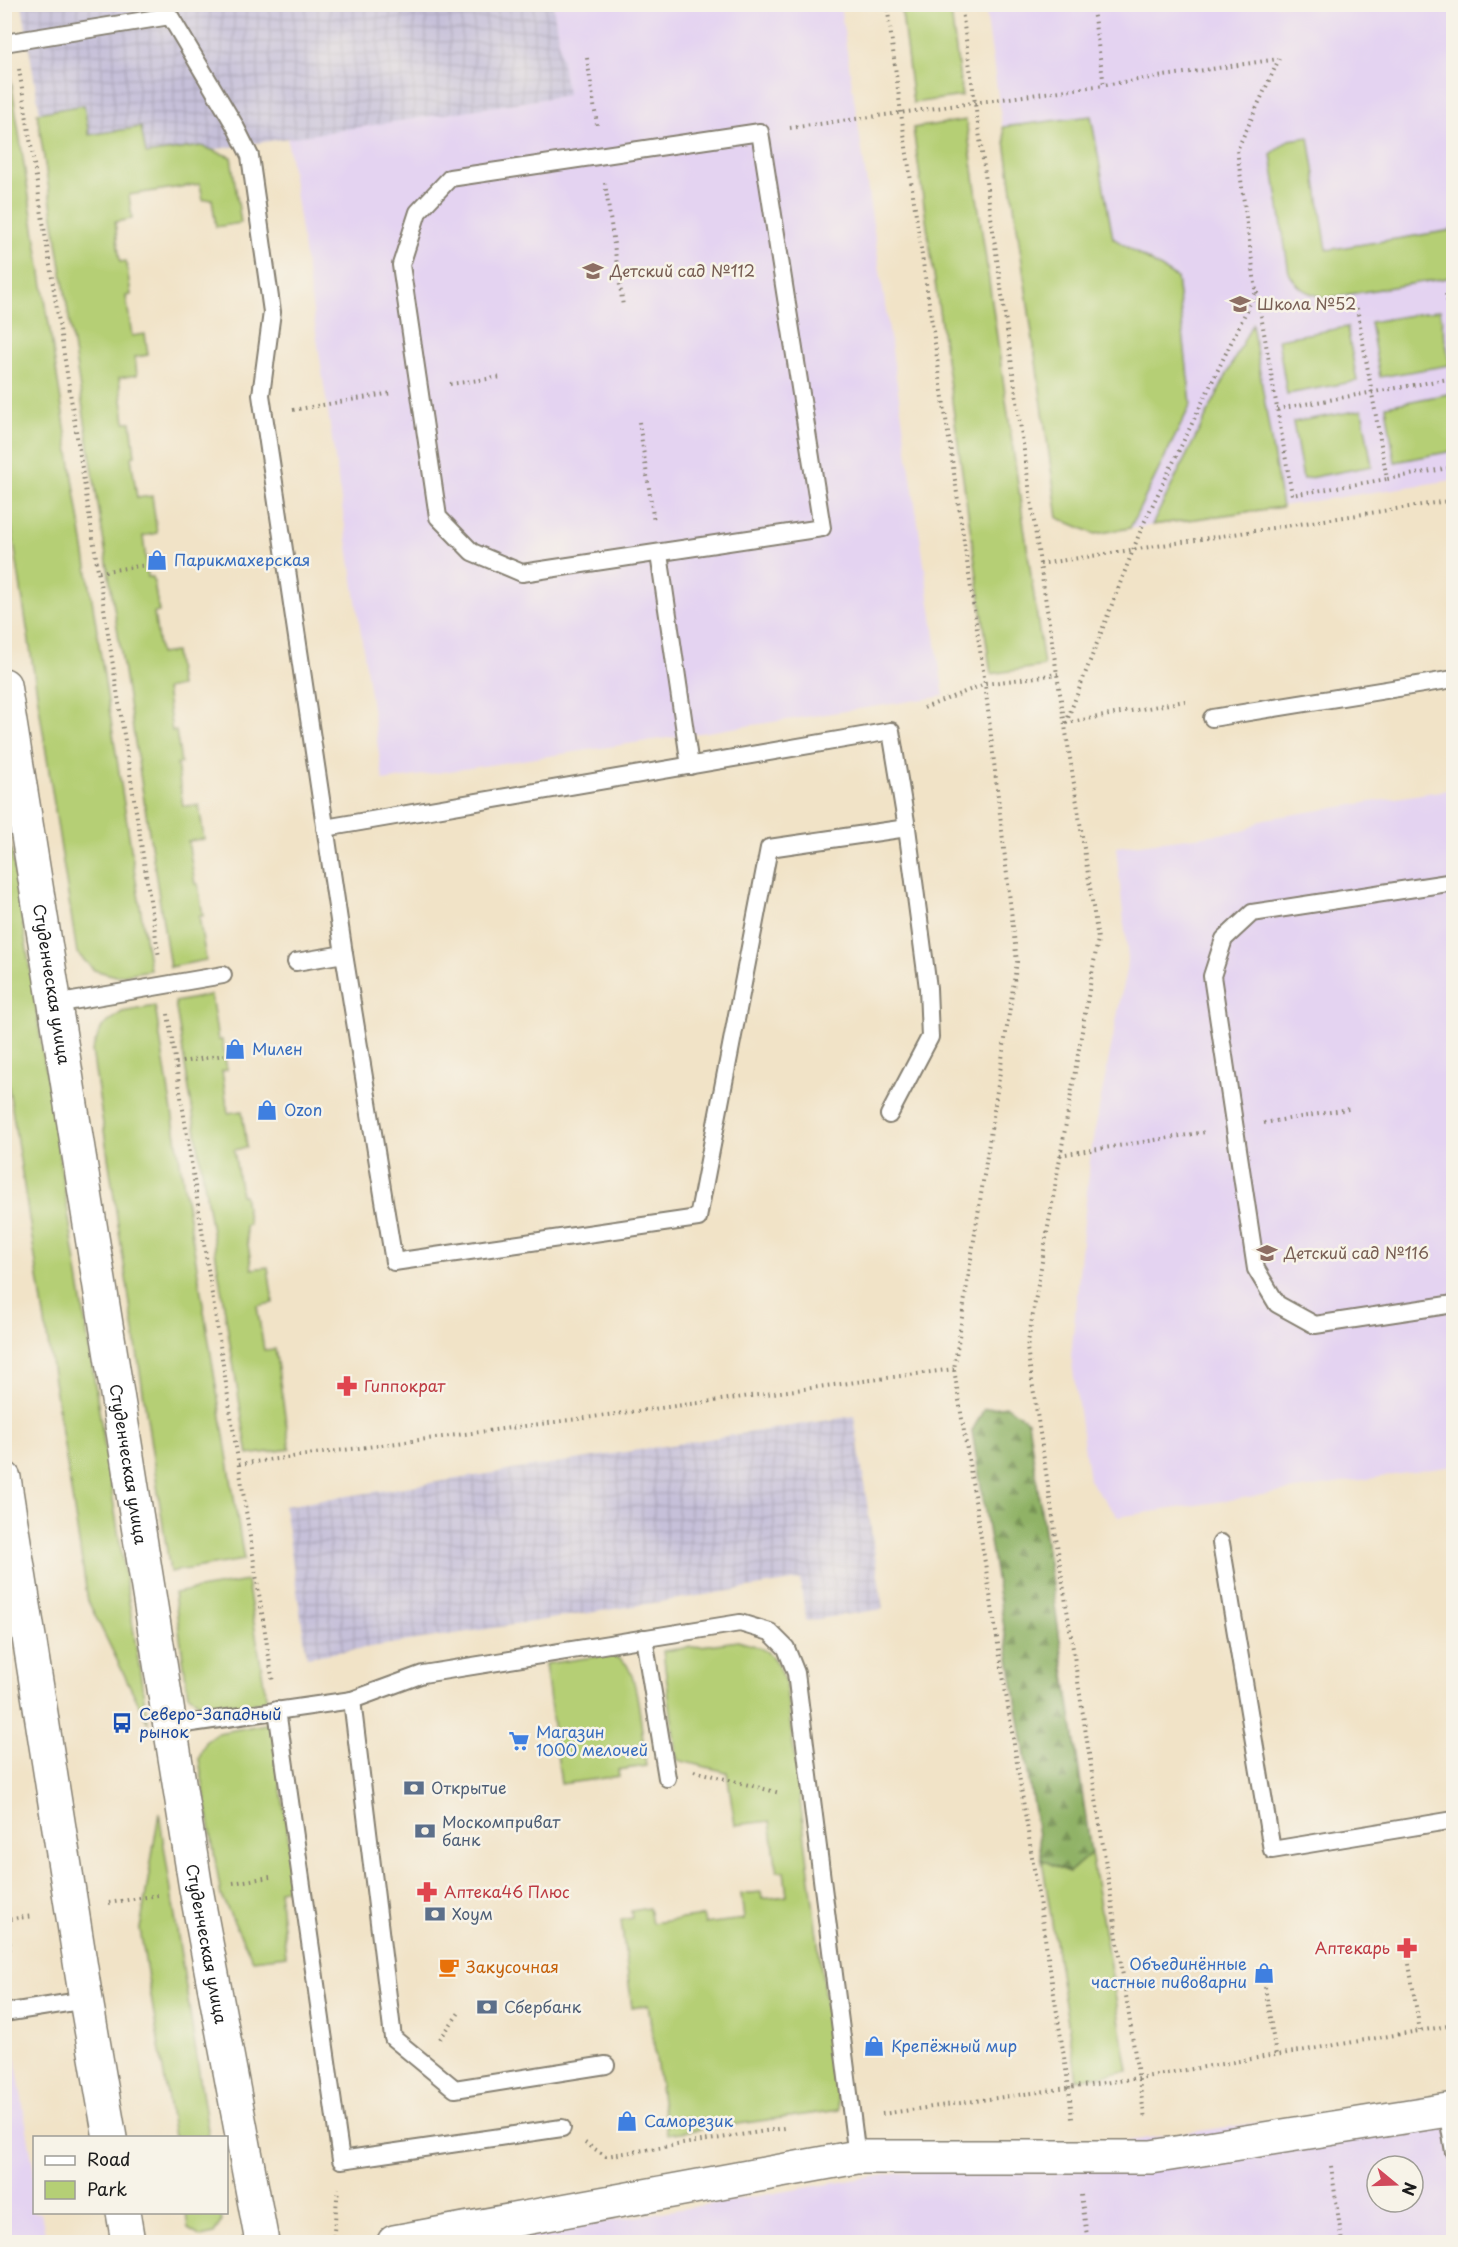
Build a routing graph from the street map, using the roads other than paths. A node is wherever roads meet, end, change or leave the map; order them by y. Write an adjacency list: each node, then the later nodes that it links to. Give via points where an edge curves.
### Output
1 (10, 42): 7 (lane, via 170,16 250,156 272,312 261,395)
2 (659, 554): 2 (lane, via 822,528 760,132 450,178 418,212 401,265 438,517 472,552 522,573); 6 (lane)
3 (1454, 679): 5 (lane)
4 (4, 685): 13 (street, Студенческая улица)
5 (1212, 718)
6 (690, 766): 7 (lane); 8 (lane, via 891,730)
7 (325, 828): 10 (lane)
8 (907, 828): 10 (lane, via 769,848 698,1218 394,1262); 14 (lane, via 928,988 930,1037)
9 (1454, 882): 15 (lane, via 1252,913 1224,939 1212,976 1256,1269 1277,1304 1315,1325)
10 (344, 954): 11 (lane)
11 (297, 962)
12 (223, 975): 13 (lane)
13 (56, 1004): 21 (street, Студенческая улица)
14 (888, 1115)
15 (1454, 1304)
16 (4, 1478): 24 (street)
17 (1221, 1543): 23 (lane, via 1272,1850)
18 (644, 1638): 19 (lane, via 423,1674); 22 (lane); 31 (lane, via 740,1623 770,1632 786,1648 796,1673)
19 (352, 1700): 20 (lane); 26 (lane, via 393,2038 455,2089)
20 (277, 1710): 21 (lane); 28 (lane, via 341,2160)
21 (171, 1726): 34 (street, Студенческая улица, via 196,1888)
22 (665, 1770)
23 (1454, 1820)
24 (86, 2000): 25 (lane); 29 (street)
25 (4, 2013)
26 (606, 2065)
27 (1450, 2110): 30 (lane); 31 (street, via 1151,2157)
28 (562, 2128)
29 (110, 2136)
30 (1454, 2152)
31 (857, 2157): 35 (street)
32 (123, 2214): 33 (street)
33 (128, 2242)
34 (262, 2242)
35 (394, 2242)

